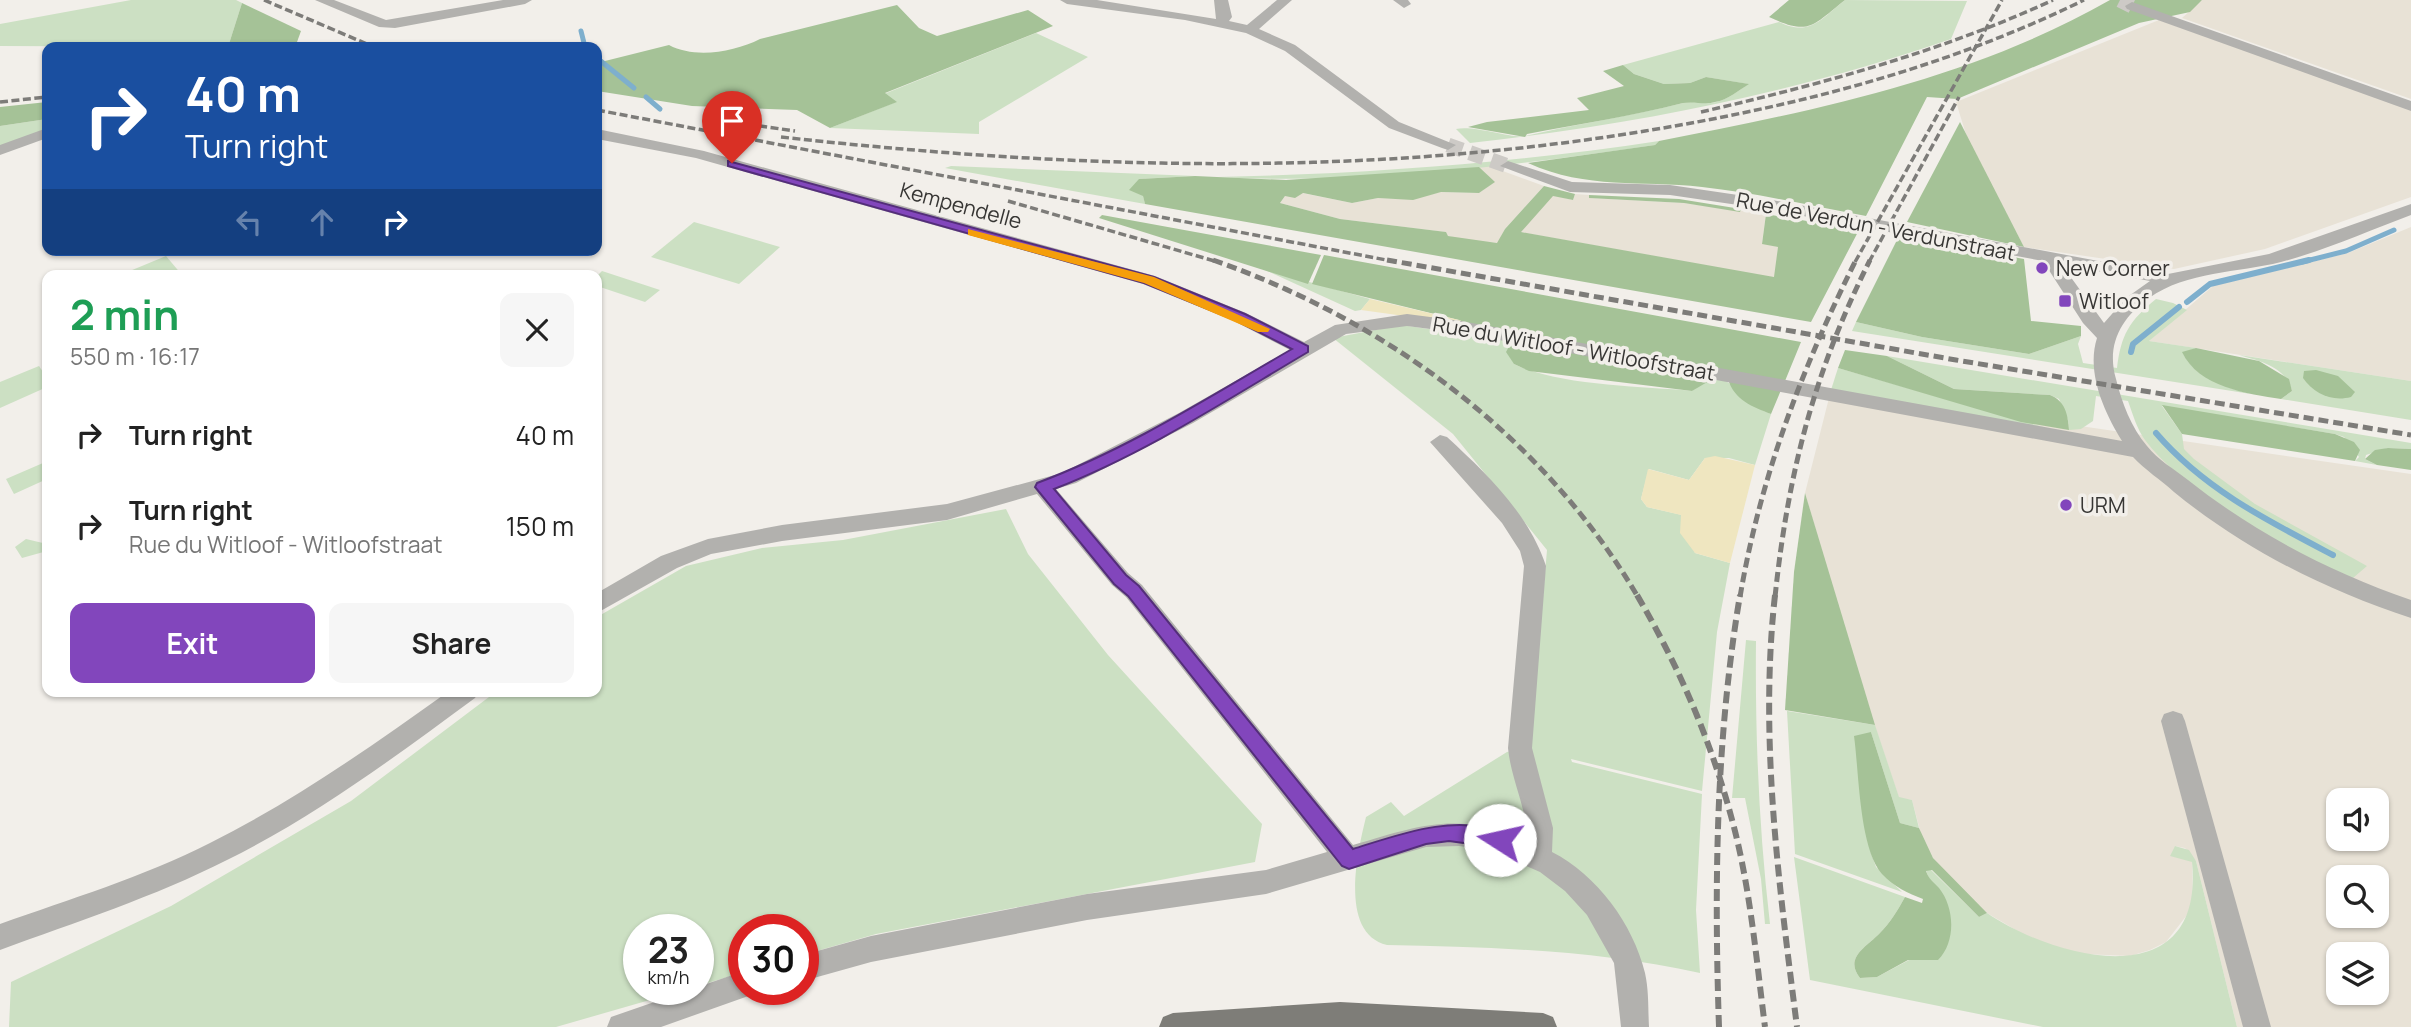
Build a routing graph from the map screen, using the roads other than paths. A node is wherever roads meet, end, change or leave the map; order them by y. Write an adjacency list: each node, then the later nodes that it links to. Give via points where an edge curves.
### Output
1 (322, 0): 2 (street, via 384,24 396,24)
2 (525, 0)
3 (1067, 0): 7 (street)
4 (1221, 0): 7 (street, via 1225,17)
5 (1286, 0): 8 (street)
6 (2132, 6): 9 (street)
7 (1221, 22): 8 (street)
8 (1250, 30): 12 (street, via 1290,48 1394,125)
9 (2411, 106)
10 (42, 135): 13 (street)
11 (602, 135): 19 (street, Kempendelle, via 709,157 1149,280)
12 (1448, 145)
13 (0, 150)
14 (1508, 166): 16 (street, Rue de Verdun - Verdunstraat, via 1570,187 1708,195)
15 (2411, 209): 17 (street, via 2256,263)
16 (2050, 259): 17 (street, Rue de Verdun - Verdunstraat); 18 (street, via 2088,319)
17 (2165, 279): 18 (street, via 2120,314)
18 (2105, 335): 21 (street, via 2100,365 2122,423)
19 (1303, 349): 21 (street, Rue du Witloof - Witloofstraat, via 1340,329 1407,320); 22 (street, Rue du Witloof - Witloofstraat, via 1134,447)
20 (1440, 442): 27 (street, via 1522,535 1533,555 1520,748 1523,778 1542,828)
21 (2139, 451): 24 (street, via 2182,488 2288,556 2350,587)
22 (1043, 487): 23 (street, Rue du Witloof - Witloofstraat, via 947,512 708,547 669,562); 28 (street, via 1133,591)
23 (602, 601)
24 (2410, 609)
25 (459, 697): 29 (street, via 245,838 180,870)
26 (2173, 721): 36 (street)
27 (1538, 856): 28 (street, via 1500,840 1449,832); 35 (street, via 1575,883 1609,926 1629,964)
28 (1349, 860): 30 (street, via 1266,882 1087,907)
29 (6, 935)
30 (819, 964)
31 (728, 990): 32 (street)
32 (621, 1027)
33 (1173, 1027): 34 (main road, via 1340,1016)
34 (1543, 1027)
35 (1635, 1027)
36 (2257, 1027)

